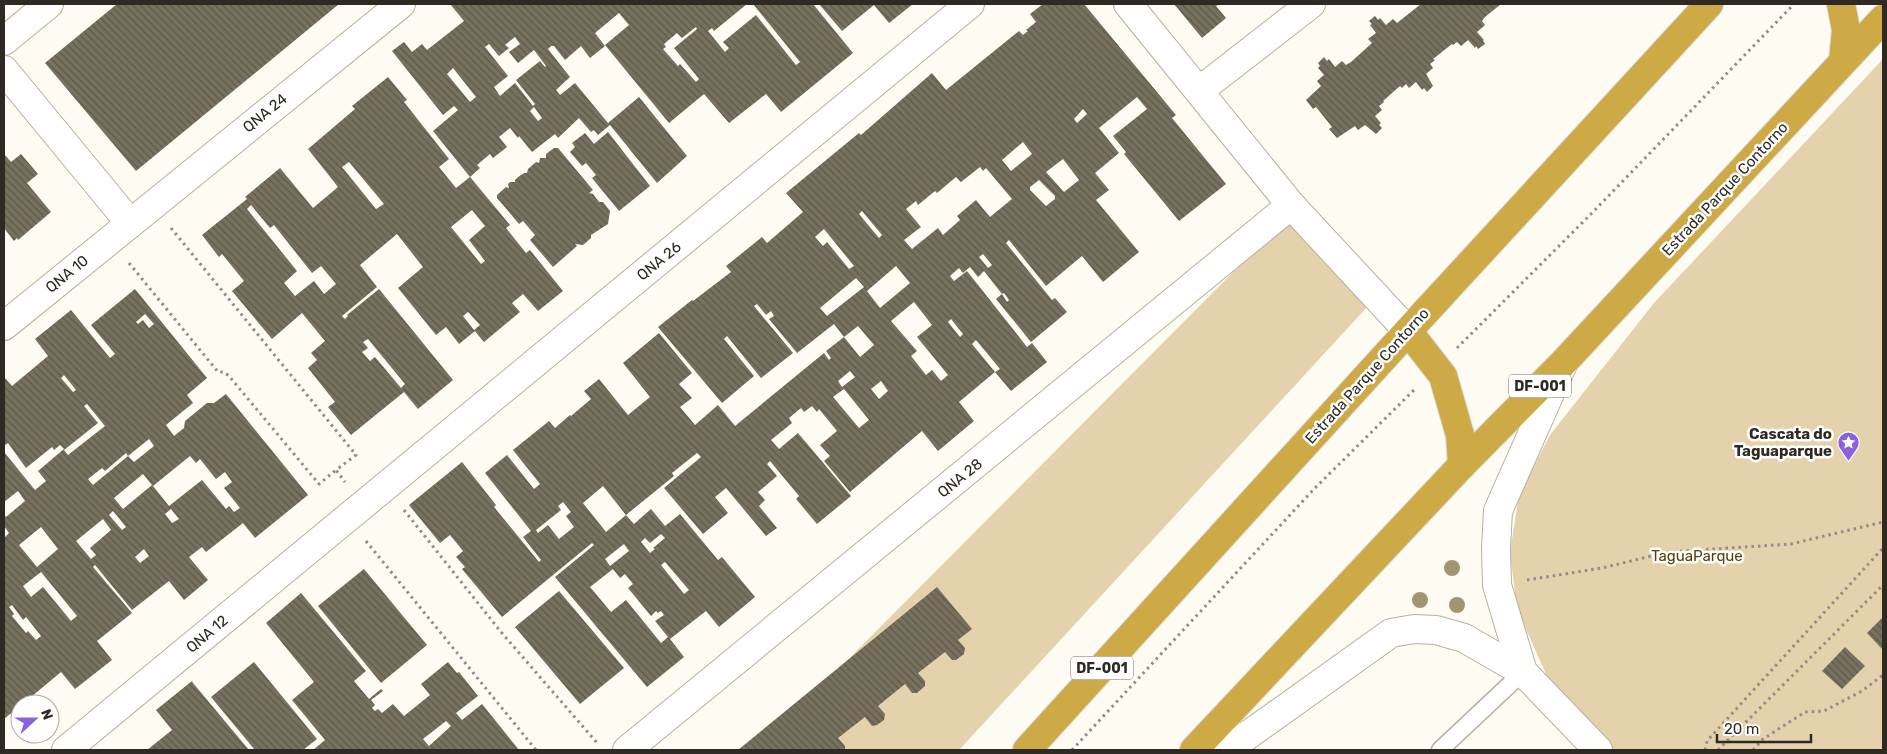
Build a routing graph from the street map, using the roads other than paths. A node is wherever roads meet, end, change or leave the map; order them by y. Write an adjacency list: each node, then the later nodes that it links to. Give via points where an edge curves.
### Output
1 (49, 4): 9 (street)
2 (401, 4): 14 (street, QNA 24)
3 (970, 4): 19 (street, QNA 26)
4 (1128, 4): 12 (street)
5 (1311, 4): 12 (street)
6 (1709, 4): 16 (highway, Estrada Parque Contorno / DF-001)
7 (1841, 4): 10 (highway, via 1846,30)
8 (1883, 19): 10 (highway, Estrada Parque Contorno / DF-001)
9 (4, 41)
10 (1843, 61): 17 (highway, Estrada Parque Contorno / DF-001)
11 (4, 70): 14 (street)
12 (1199, 91): 13 (street)
13 (1291, 205): 16 (street); 22 (street, QNA 28)
14 (119, 231): 15 (street, QNA 10)
15 (4, 326)
16 (1408, 330): 18 (highway, via 1443,376 1460,435); 23 (highway, Estrada Parque Contorno / DF-001)
17 (1564, 362): 18 (highway, Estrada Parque Contorno / DF-001); 20 (street, via 1498,511 1497,585)
18 (1462, 465): 24 (highway, Estrada Parque Contorno / DF-001)
19 (355, 511): 21 (street, QNA 12)
20 (1523, 672): 25 (street, via 1464,638 1436,630 1391,633); 26 (lane); 27 (street)
21 (66, 750)
22 (627, 750)
23 (1027, 750)
24 (1194, 750)
25 (1227, 750)
26 (1440, 750)
27 (1598, 750)

